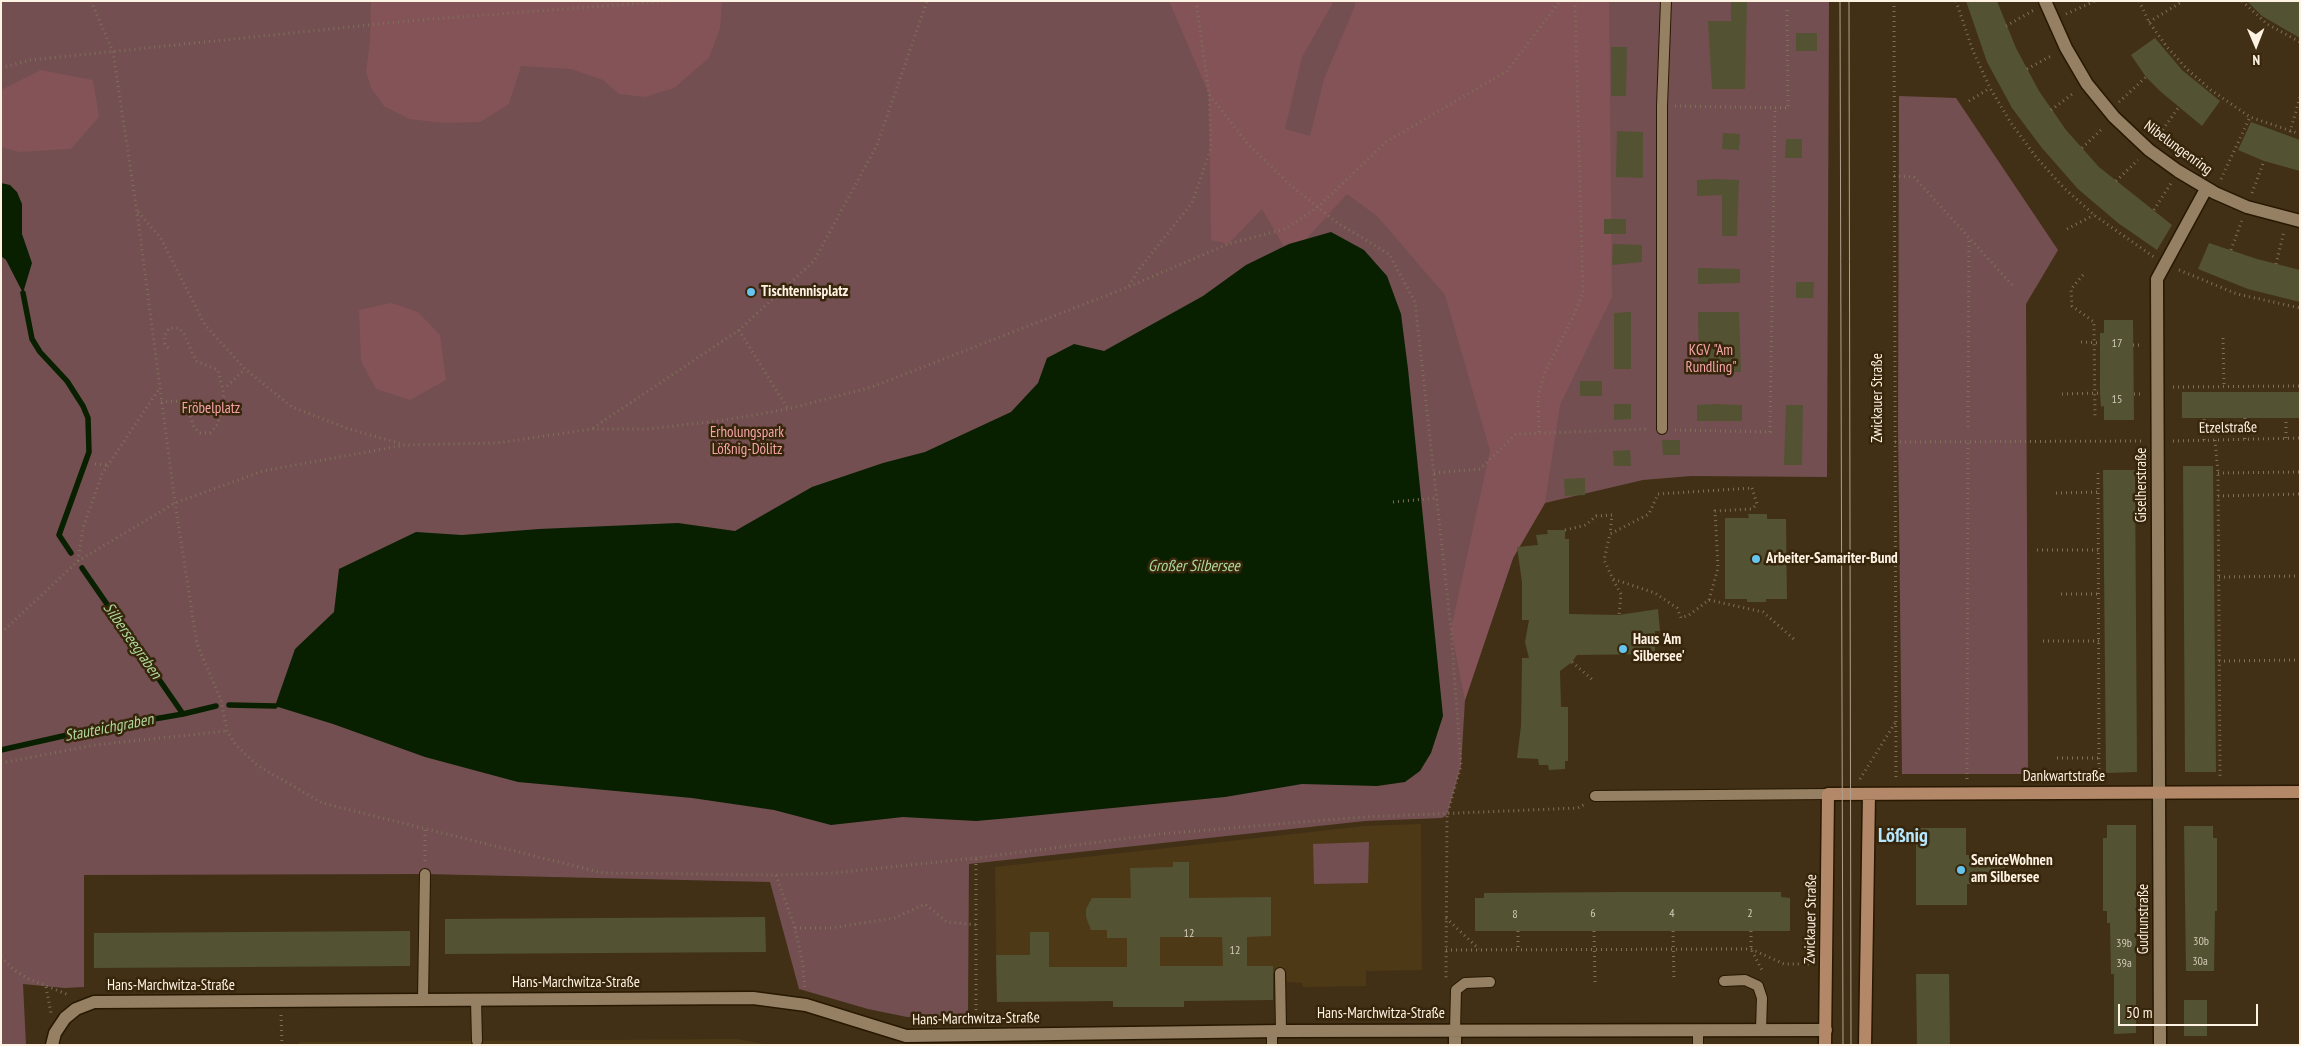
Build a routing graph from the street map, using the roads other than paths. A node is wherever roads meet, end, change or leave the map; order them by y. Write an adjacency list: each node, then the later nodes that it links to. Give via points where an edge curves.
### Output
1 (1666, 1): 5 (lane, via 1662,106)
2 (2046, 2): 3 (street, Nibelungenring, via 2066,48 2111,114 2149,150)
3 (2210, 191): 4 (street, Nibelungenring, via 2247,207); 7 (street, Giselherstraße, via 2157,279)
4 (2294, 220)
5 (1662, 429)
6 (2300, 792): 7 (main road, Dankwartstraße)
7 (2160, 793): 9 (main road, Dankwartstraße); 33 (street, Gudrunstraße)
8 (1828, 794): 9 (main road, Dankwartstraße); 10 (lane); 20 (main road, Zwickauer Straße)
9 (1869, 794): 32 (main road)
10 (1595, 796)
11 (425, 874): 15 (lane)
12 (1280, 973): 22 (lane)
13 (1724, 981): 19 (lane, via 1745,980 1758,986 1762,998)
14 (1490, 982): 17 (lane, via 1465,983 1456,990)
15 (424, 1000): 16 (street, Hans-Marchwitza-Straße); 23 (street, Hans-Marchwitza-Straße, via 94,1002 76,1009 65,1018)
16 (476, 1000): 25 (lane); 26 (street, Hans-Marchwitza-Straße, via 753,998 806,1005)
17 (1455, 1030): 18 (street, Hans-Marchwitza-Straße); 22 (street, Hans-Marchwitza-Straße); 29 (street)
18 (1698, 1030): 19 (street, Hans-Marchwitza-Straße); 30 (lane)
19 (1761, 1030): 20 (street, Hans-Marchwitza-Straße)
20 (1826, 1030): 31 (main road, Zwickauer Straße)
21 (1188, 1031): 22 (street, Hans-Marchwitza-Straße); 24 (street, Hans-Marchwitza-Straße); 27 (street)
22 (1276, 1031): 28 (lane)
23 (53, 1039)
24 (1002, 1040): 26 (street, Hans-Marchwitza-Straße, via 976,1035)
25 (477, 1041)
26 (906, 1041)
27 (1188, 1045)
28 (1272, 1045)
29 (1455, 1045)
30 (1698, 1045)
31 (1826, 1045)
32 (1866, 1045)
33 (2160, 1045)

